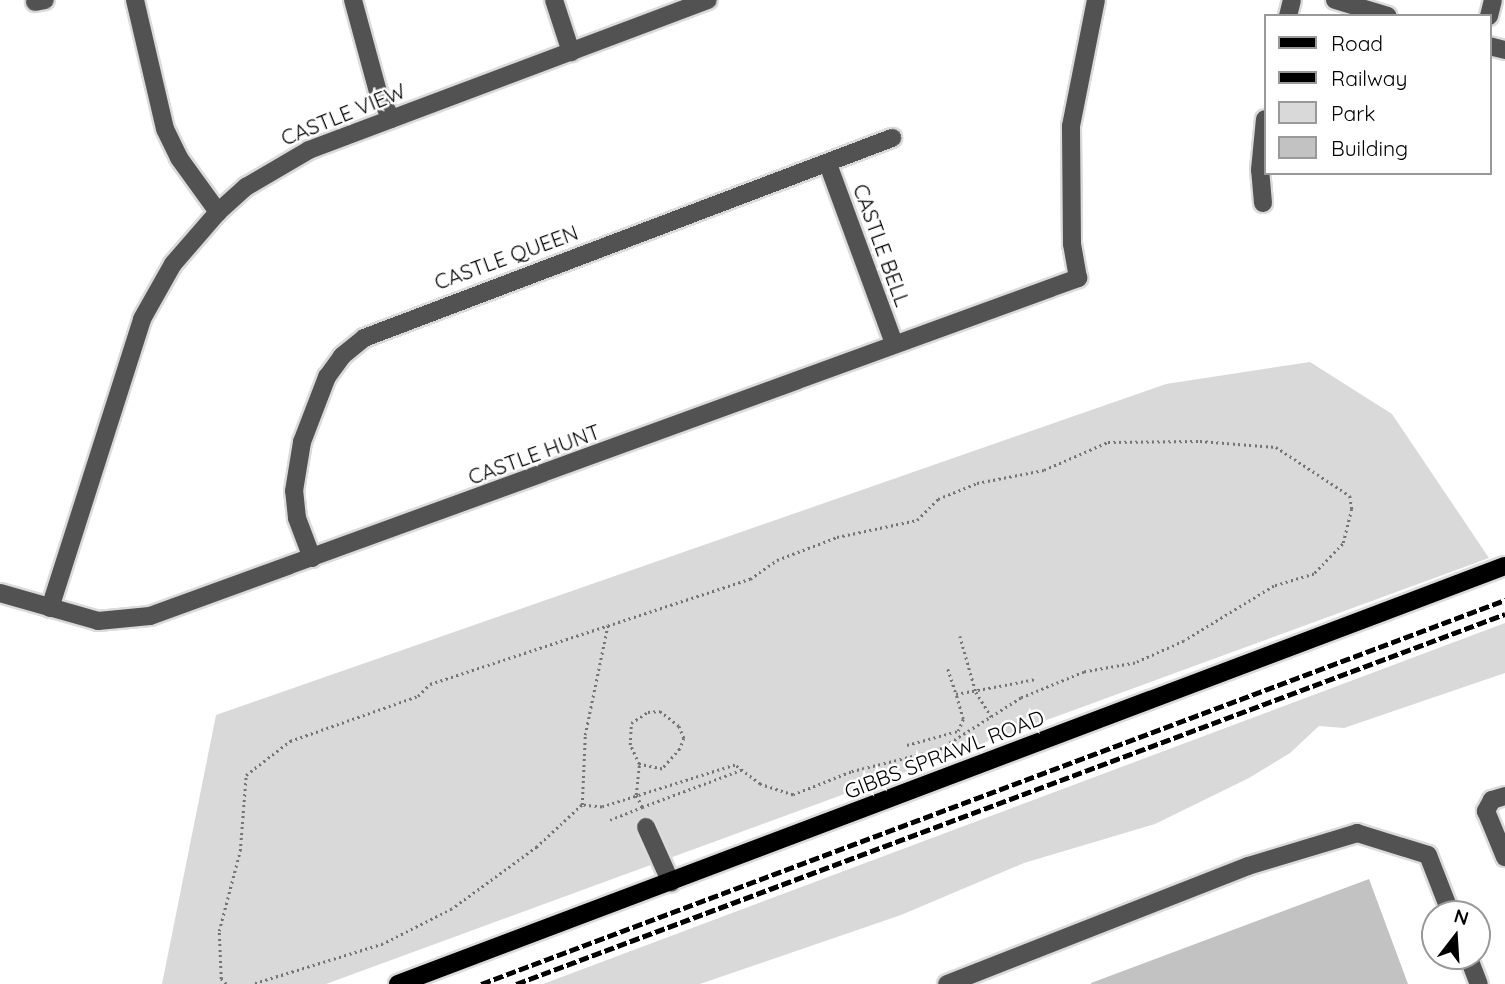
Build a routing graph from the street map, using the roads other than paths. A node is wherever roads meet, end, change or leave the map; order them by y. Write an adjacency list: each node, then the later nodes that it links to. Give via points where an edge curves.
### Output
1 (135, 0): 14 (street, via 165,129 178,158)
2 (353, 0): 9 (street, via 378,92)
3 (554, 0): 8 (street)
4 (708, 0): 8 (street, CASTLE VIEW)
5 (1096, 0): 15 (street, CASTLE HUNT, via 1070,126 1072,244 1078,278)
6 (1335, 0): 7 (street)
7 (1381, 14)
8 (572, 52): 9 (street, CASTLE VIEW)
9 (391, 119): 14 (street, CASTLE VIEW, via 276,167)
10 (1264, 129): 13 (street)
11 (892, 138): 12 (street, CASTLE QUEEN)
12 (828, 163): 15 (street, CASTLE BELL); 16 (street, CASTLE QUEEN, via 364,338 342,356 327,377 302,442 294,491 297,517)
13 (1263, 203)
14 (218, 212): 19 (street, CASTLE VIEW, via 173,264 142,319)
15 (894, 343): 16 (street, CASTLE HUNT)
16 (312, 558): 19 (street, CASTLE HUNT, via 150,616 98,621)
17 (1505, 566): 23 (main road, GIBBS SPRAWL ROAD)
18 (0, 593): 19 (street, CASTLE HUNT)
19 (50, 608)
20 (1505, 796): 22 (street, via 1492,800 1486,811)
21 (646, 827): 23 (street)
22 (1505, 858)
23 (671, 883): 25 (main road, GIBBS SPRAWL ROAD)
24 (1446, 900): 26 (street, via 1428,855 1357,833 1248,866)
25 (398, 984)
26 (947, 984)

